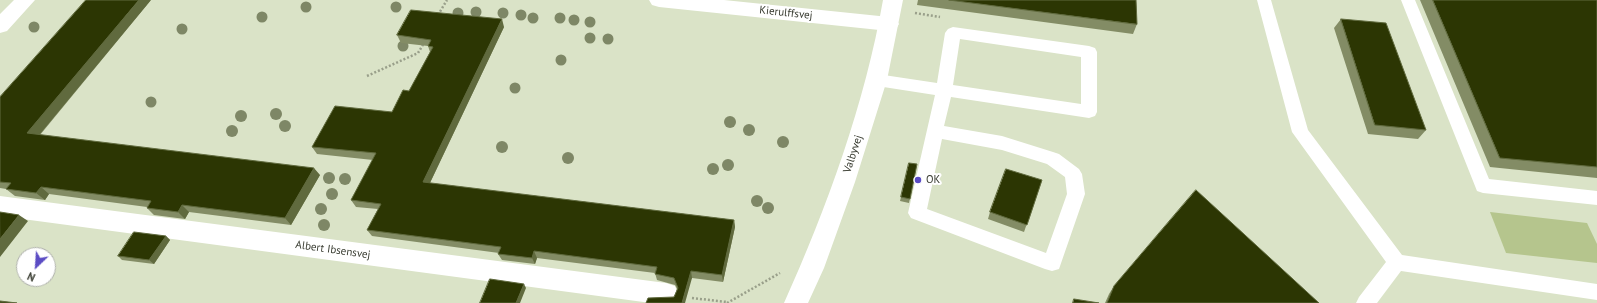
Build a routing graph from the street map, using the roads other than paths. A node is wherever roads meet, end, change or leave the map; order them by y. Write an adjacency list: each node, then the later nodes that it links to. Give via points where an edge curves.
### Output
1 (25, 0): 7 (street)
2 (659, 0): 5 (street, Kierulffsvej)
3 (1264, 0): 13 (lane, via 1300,132)
4 (1408, 0): 11 (lane, via 1483,186)
5 (721, 3): 6 (street, Kierulffsvej)
6 (891, 11): 8 (street, Valbyvej)
7 (0, 26)
8 (877, 80): 9 (lane); 16 (street, Valbyvej, via 844,182)
9 (944, 90): 9 (lane, via 1089,112 1089,52 953,33); 10 (lane)
10 (935, 131): 10 (lane, via 917,213 1052,263 1076,194 1072,174 1053,159 1002,143)
11 (1597, 198)
12 (0, 206): 15 (street, Albert Ibsensvej)
13 (1397, 262): 14 (lane); 17 (lane)
14 (1597, 292)
15 (666, 294)
16 (796, 303)
17 (1366, 303)

